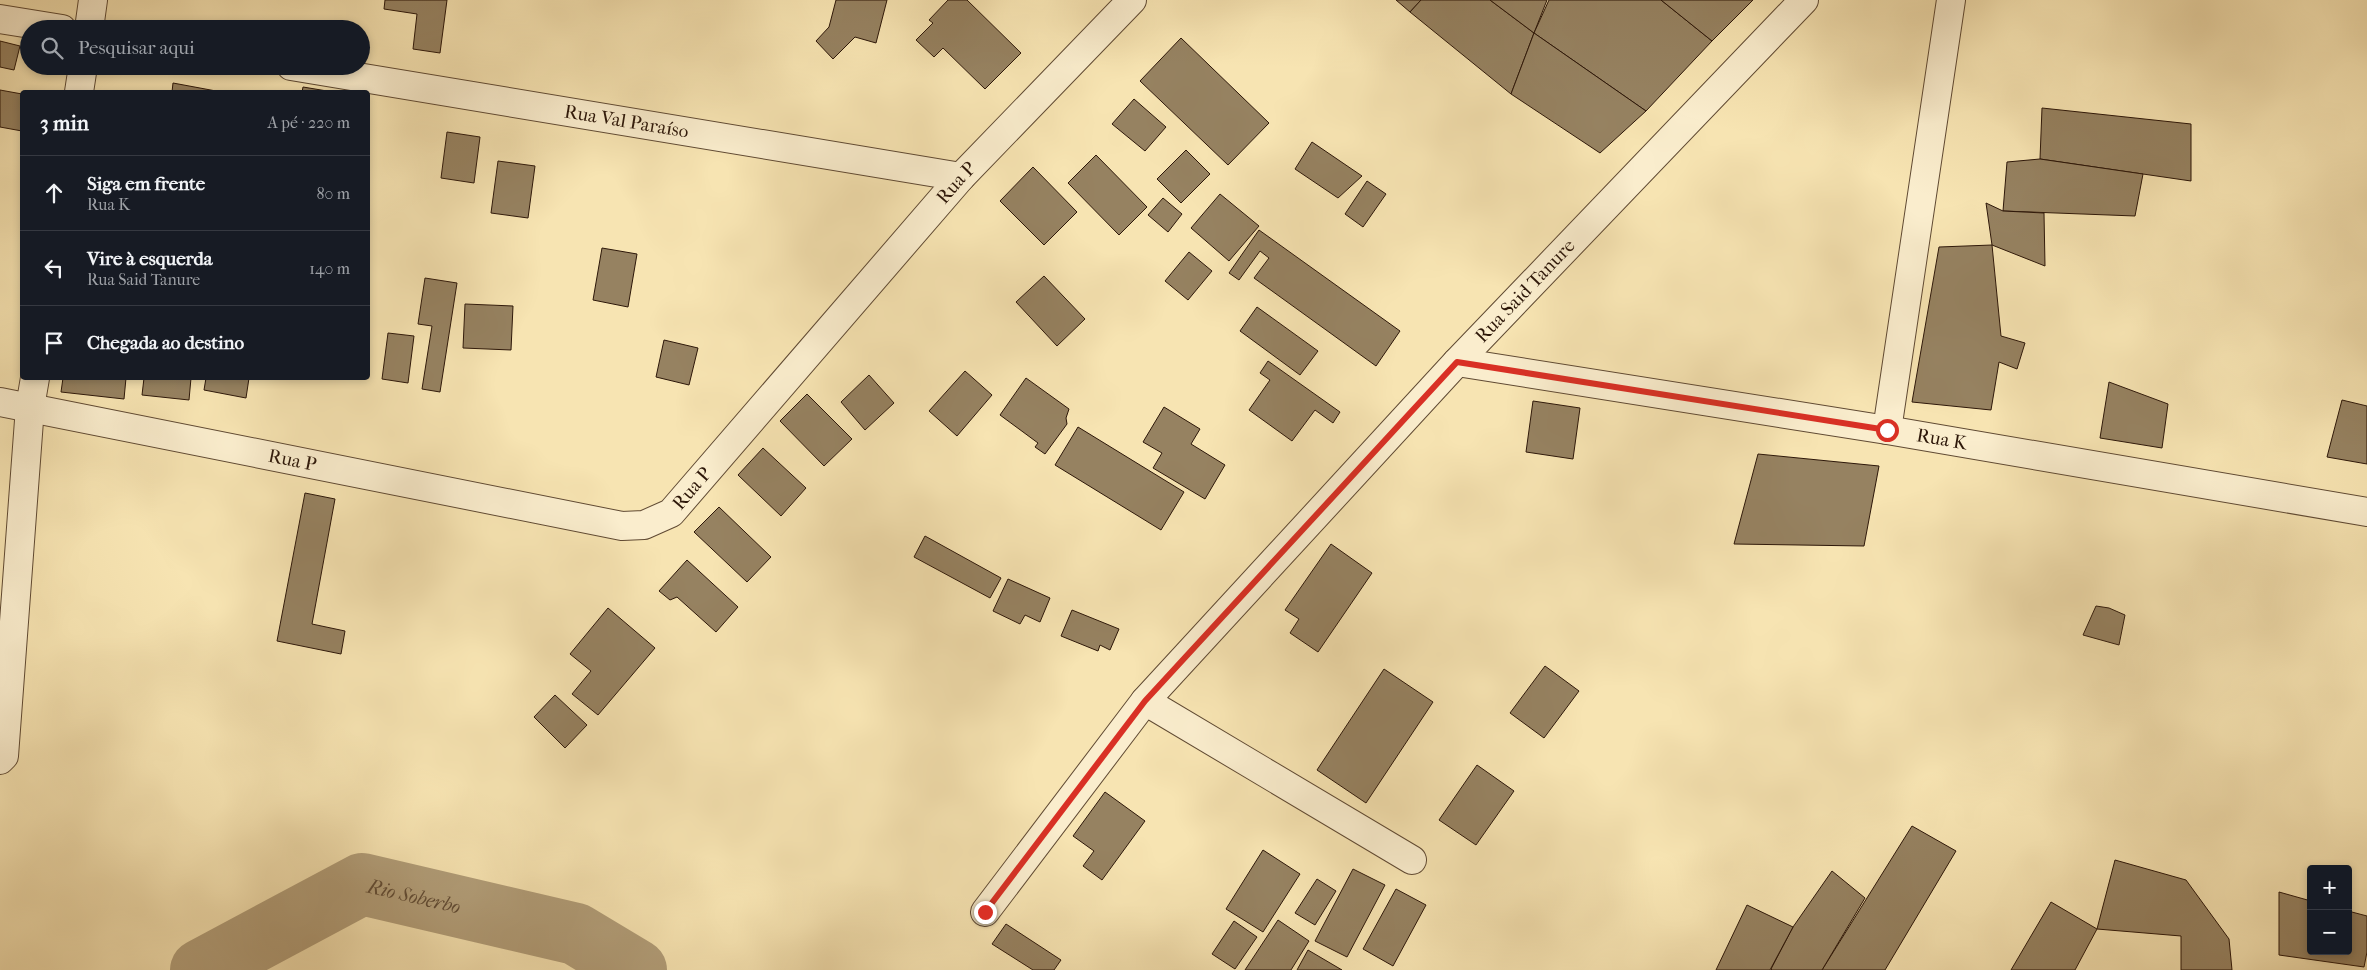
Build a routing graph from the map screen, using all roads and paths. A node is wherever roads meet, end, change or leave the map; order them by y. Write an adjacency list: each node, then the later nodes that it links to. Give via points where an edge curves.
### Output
1 (93, 0): 6 (street)
2 (1132, 0): 11 (street, Rua P)
3 (1804, 0): 12 (street, Rua Said Tanure)
4 (1951, 0): 16 (street)
5 (0, 19): 7 (street)
6 (90, 20)
7 (20, 22)
8 (82, 75): 10 (street)
9 (345, 75): 11 (street, Rua Val Paraíso)
10 (79, 90)
11 (961, 177): 15 (street, Rua P, via 671,513 644,525 622,526)
12 (1457, 362): 16 (street, Rua K); 18 (street, Rua Said Tanure)
13 (34, 380): 15 (street)
14 (0, 402): 15 (street, Rua P)
15 (30, 407): 19 (street, via 4,756)
16 (1887, 430): 17 (street, Rua K)
17 (2367, 512)
18 (1145, 701): 20 (street); 21 (street, Rua Said Tanure)
19 (0, 760)
20 (1412, 860)
21 (985, 912)

